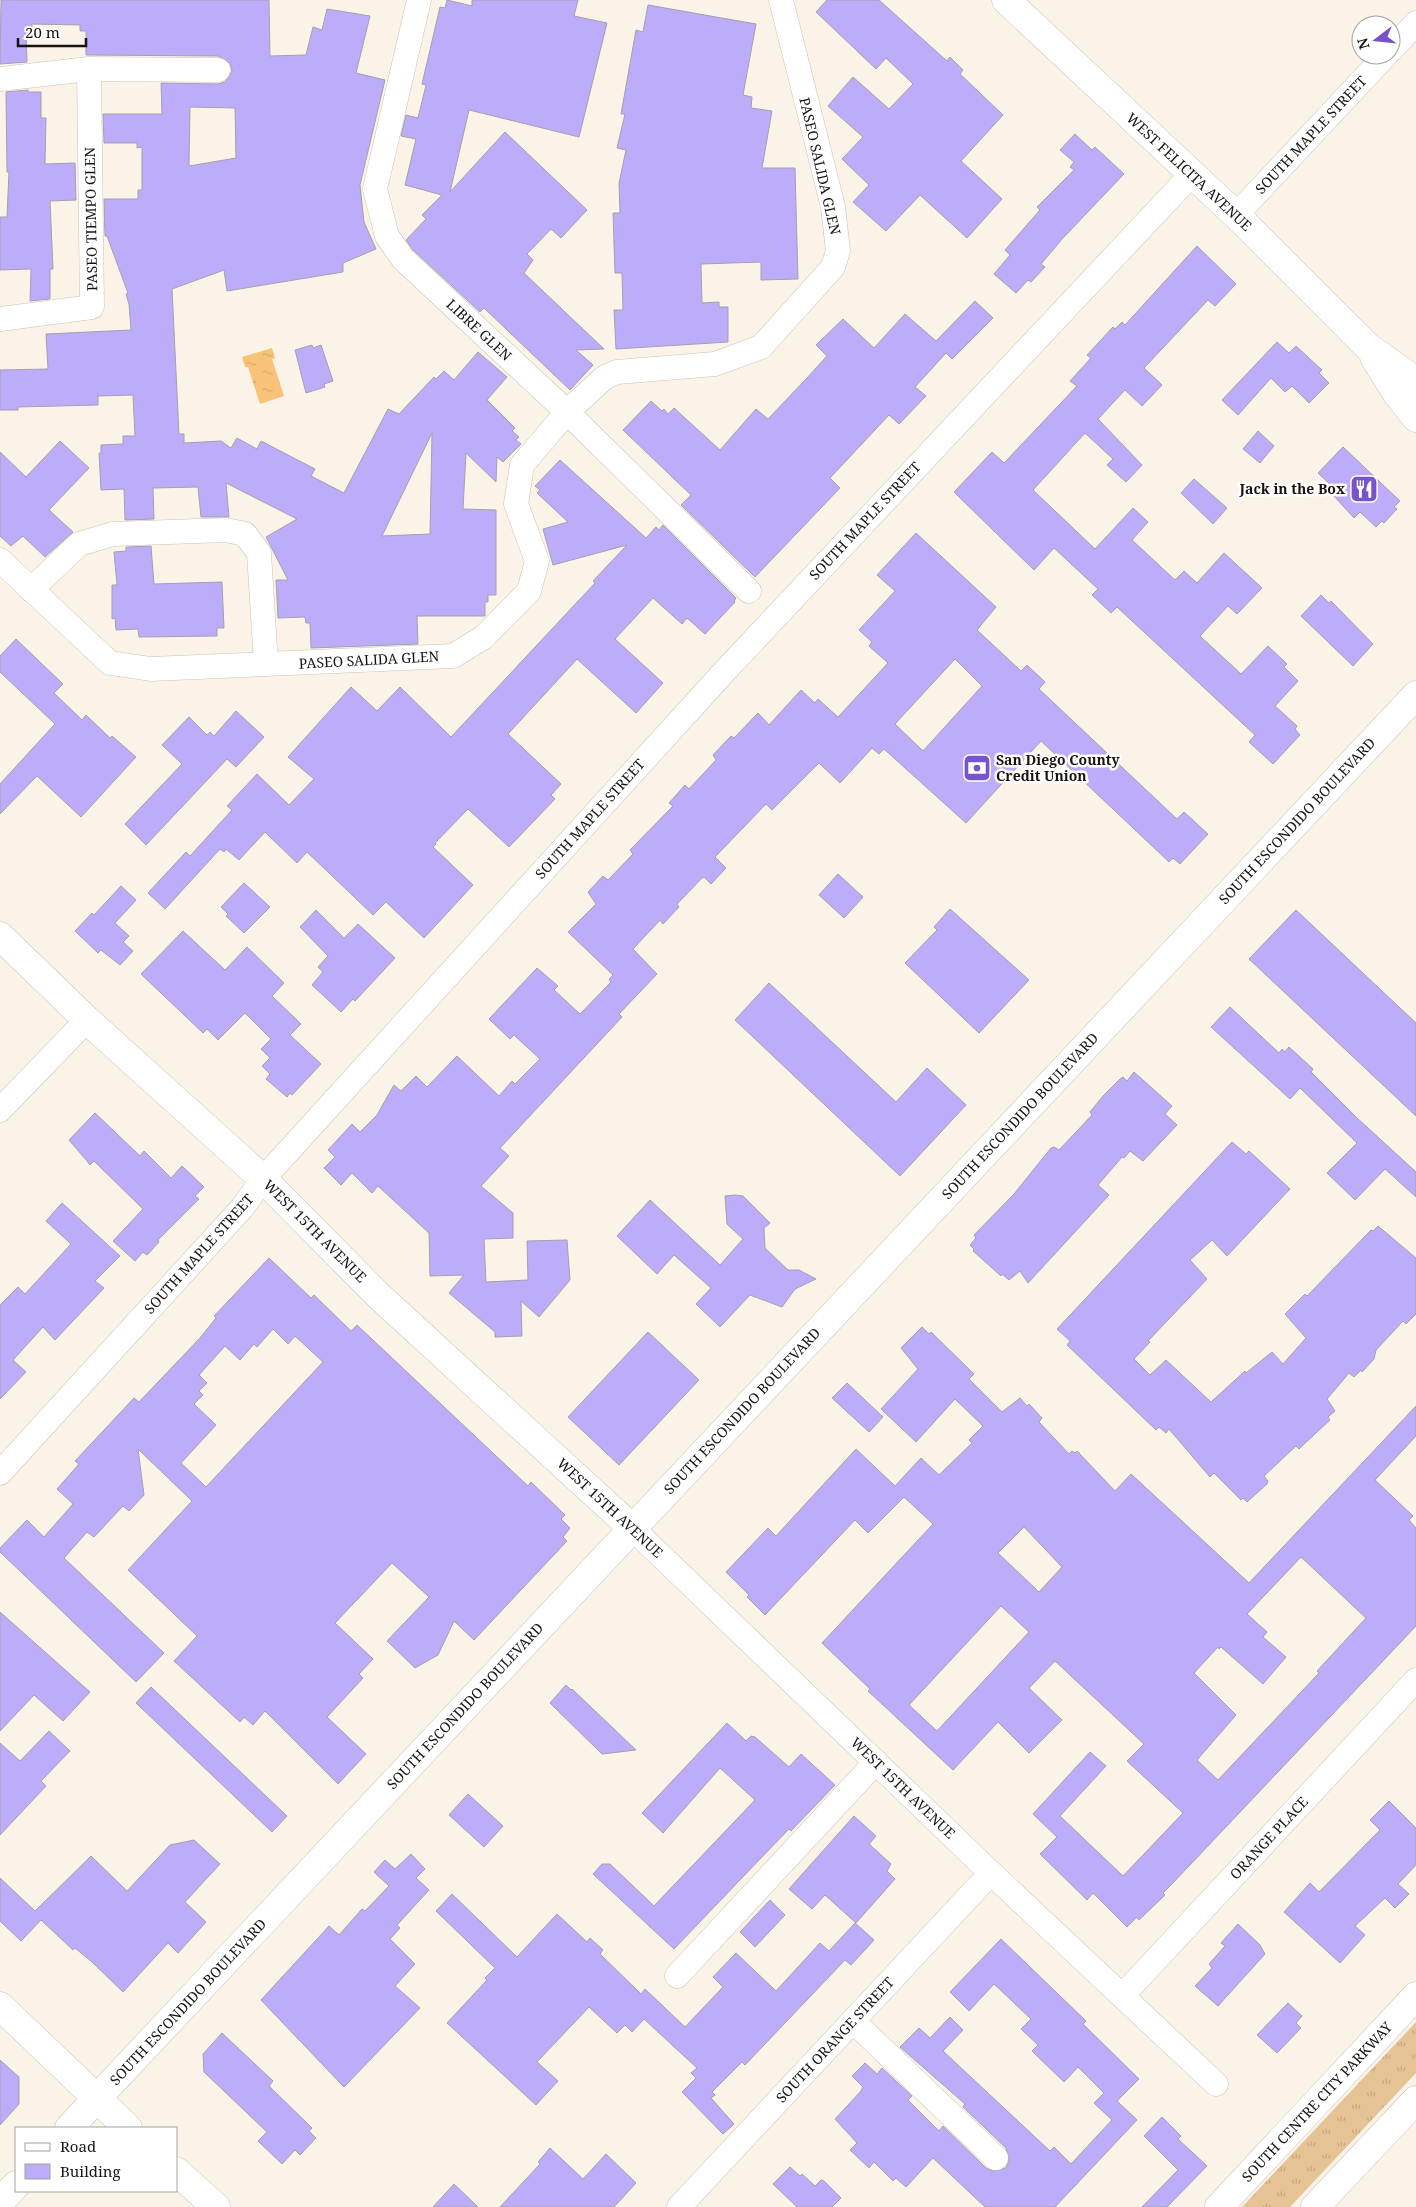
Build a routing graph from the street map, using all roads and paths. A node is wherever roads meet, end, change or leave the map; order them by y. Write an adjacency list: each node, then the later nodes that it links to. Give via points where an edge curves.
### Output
1 (418, 0): 15 (street, LIBRE GLEN, via 375,189 387,236 403,259)
2 (781, 0): 15 (street, PASEO SALIDA GLEN, via 832,207 838,251 833,267 761,347 715,364 616,372 605,377)
3 (1006, 0): 10 (main road, WEST FELICITA AVENUE)
4 (1416, 23): 5 (street)
5 (1401, 39)
6 (1377, 65): 11 (street, SOUTH MAPLE STREET)
7 (89, 69): 8 (street); 9 (street); 12 (street, PASEO TIEMPO GLEN, via 92,307)
8 (218, 70)
9 (0, 79)
10 (1192, 175): 11 (main road, WEST FELICITA AVENUE); 25 (street, SOUTH MAPLE STREET, via 723,673)
11 (1236, 215): 13 (main road, WEST FELICITA AVENUE)
12 (0, 318)
13 (1368, 347): 14 (main road, WEST FELICITA AVENUE); 16 (main road, WEST FELICITA AVENUE)
14 (1416, 381)
15 (566, 412): 19 (street, LIBRE GLEN); 20 (street, PASEO SALIDA GLEN, via 522,465 516,504 537,561 529,591 484,637 453,656)
16 (1416, 418)
17 (0, 560): 18 (street, PASEO SALIDA GLEN)
18 (32, 590): 20 (street, PASEO SALIDA GLEN, via 110,663 151,669); 20 (street, via 80,544 113,534 226,530 245,534 259,553)
19 (749, 591)
20 (266, 664)
21 (1416, 694): 27 (main road, SOUTH ESCONDIDO BOULEVARD)
22 (0, 936): 23 (main road, WEST 15TH AVENUE)
23 (87, 1020): 24 (street); 25 (main road, WEST 15TH AVENUE)
24 (0, 1110)
25 (263, 1179): 26 (street, SOUTH MAPLE STREET, via 242,1208); 27 (main road, WEST 15TH AVENUE, via 380,1297)
26 (0, 1473)
27 (632, 1528): 29 (street, WEST 15TH AVENUE); 37 (main road, SOUTH ESCONDIDO BOULEVARD)
28 (1416, 1680): 32 (street, ORANGE PLACE)
29 (876, 1762): 30 (street, WEST 15TH AVENUE); 31 (street)
30 (991, 1873): 32 (street, WEST 15TH AVENUE); 35 (street, SOUTH ORANGE STREET)
31 (677, 1976)
32 (1122, 1996): 36 (street, WEST 15TH AVENUE)
33 (1416, 1996): 47 (main road, SOUTH CENTRE CITY PARKWAY)
34 (0, 2006): 37 (main road)
35 (853, 2021): 41 (street); 46 (street, SOUTH ORANGE STREET)
36 (1216, 2084)
37 (96, 2100): 39 (main road, SOUTH ESCONDIDO BOULEVARD); 40 (main road)
38 (1416, 2100): 48 (main road)
39 (70, 2127)
40 (127, 2127)
41 (996, 2158)
42 (178, 2173): 45 (main road)
43 (15, 2186): 44 (main road)
44 (0, 2202)
45 (216, 2207)
46 (679, 2207)
47 (1219, 2207)
48 (1315, 2207)

